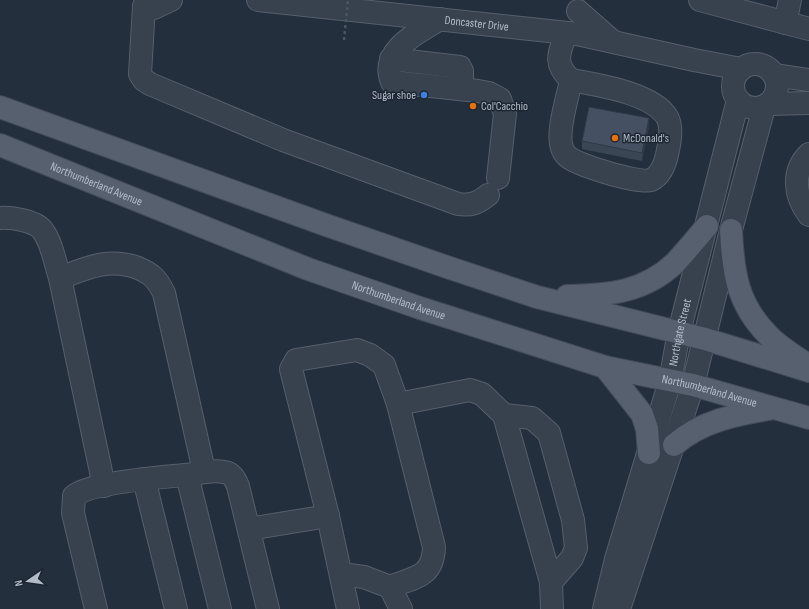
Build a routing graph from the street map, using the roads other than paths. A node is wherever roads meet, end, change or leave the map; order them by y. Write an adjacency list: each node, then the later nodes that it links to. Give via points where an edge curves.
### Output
1 (171, 0): 5 (street, via 154,8)
2 (258, 0): 8 (street, Doncaster Drive)
3 (790, 0): 9 (street)
4 (709, 1): 7 (street)
5 (143, 3): 8 (street, via 140,74 150,84 283,140 458,204 469,205 478,202 493,186 505,114 500,99 489,93 462,89 460,67 391,59 405,40)
6 (579, 5): 11 (street); 12 (street)
7 (749, 6): 9 (street)
8 (440, 19): 11 (street, Doncaster Drive)
9 (785, 23): 10 (street)
10 (809, 29)
11 (572, 33): 12 (street, Doncaster Drive); 16 (street, via 559,52 558,62 562,72)
12 (612, 41): 13 (street, Doncaster Drive)
13 (694, 60): 14 (street, Doncaster Drive); 18 (street, Doncaster Drive)
14 (742, 69): 15 (street, via 759,64 766,66); 18 (street, Northgate Street, via 736,76)
15 (774, 74): 17 (street); 20 (street, Northgate Street, via 777,91)
16 (571, 80): 16 (street, via 643,98 660,108 668,118 670,132 667,157 661,172 650,180 634,180 577,162 567,156 562,148 562,129)
17 (809, 80)
18 (736, 95): 20 (street, via 747,107); 26 (street, Northgate Street)
19 (809, 103): 20 (street)
20 (766, 105): 27 (street, Northgate Street)
21 (0, 107): 29 (main road, via 326,225)
22 (0, 145): 33 (main road, Northumberland Avenue, via 308,269)
23 (809, 154): 24 (street, via 800,171 797,194)
24 (809, 215)
25 (0, 218): 28 (street, via 22,220 43,230)
26 (707, 226): 29 (main road, via 675,263 652,280 630,290 599,296); 30 (street, Northgate Street)
27 (731, 230): 31 (street, Northgate Street); 32 (main road, via 733,265 740,295 750,314 769,336)
28 (60, 278): 43 (street, via 113,262 128,264 157,279 164,293); 45 (street)
29 (538, 296): 30 (main road)
30 (679, 332): 31 (main road); 35 (street, Northgate Street)
31 (705, 339): 34 (main road); 36 (street, Northgate Street)
32 (809, 366)
33 (605, 367): 35 (main road, Northumberland Avenue); 42 (main road, via 642,414 647,429)
34 (809, 371)
35 (670, 380): 36 (main road, Northumberland Avenue); 42 (street, Northgate Street)
36 (693, 385): 38 (main road, Northumberland Avenue); 41 (street, Northgate Street)
37 (398, 404): 39 (street, via 470,390 482,394); 46 (street, via 384,366 370,355 357,350 296,360 291,369); 50 (street, via 434,547 433,561 426,572)
38 (774, 408): 40 (main road, Northumberland Avenue); 41 (main road, via 730,416 710,423 692,431)
39 (504, 415): 49 (street); 49 (street, via 532,418 549,433 573,520 576,548 572,558)
40 (809, 418)
41 (674, 445): 59 (street, Northgate Street)
42 (649, 453): 58 (street, Northgate Street, via 616,559)
43 (196, 473): 44 (street); 47 (street, via 224,472 232,475 238,486); 53 (street)
44 (144, 479): 45 (street); 52 (street)
45 (104, 486): 51 (street, via 79,491 73,501 73,512)
46 (328, 516): 47 (street); 48 (street)
47 (249, 529): 54 (street)
48 (341, 574): 50 (street, via 364,577); 55 (street)
49 (551, 582): 57 (street)
50 (390, 587): 56 (street)
51 (96, 609)
52 (176, 609)
53 (220, 609)
54 (268, 609)
55 (348, 609)
56 (402, 609)
57 (552, 609)
58 (604, 609)
59 (619, 609)

